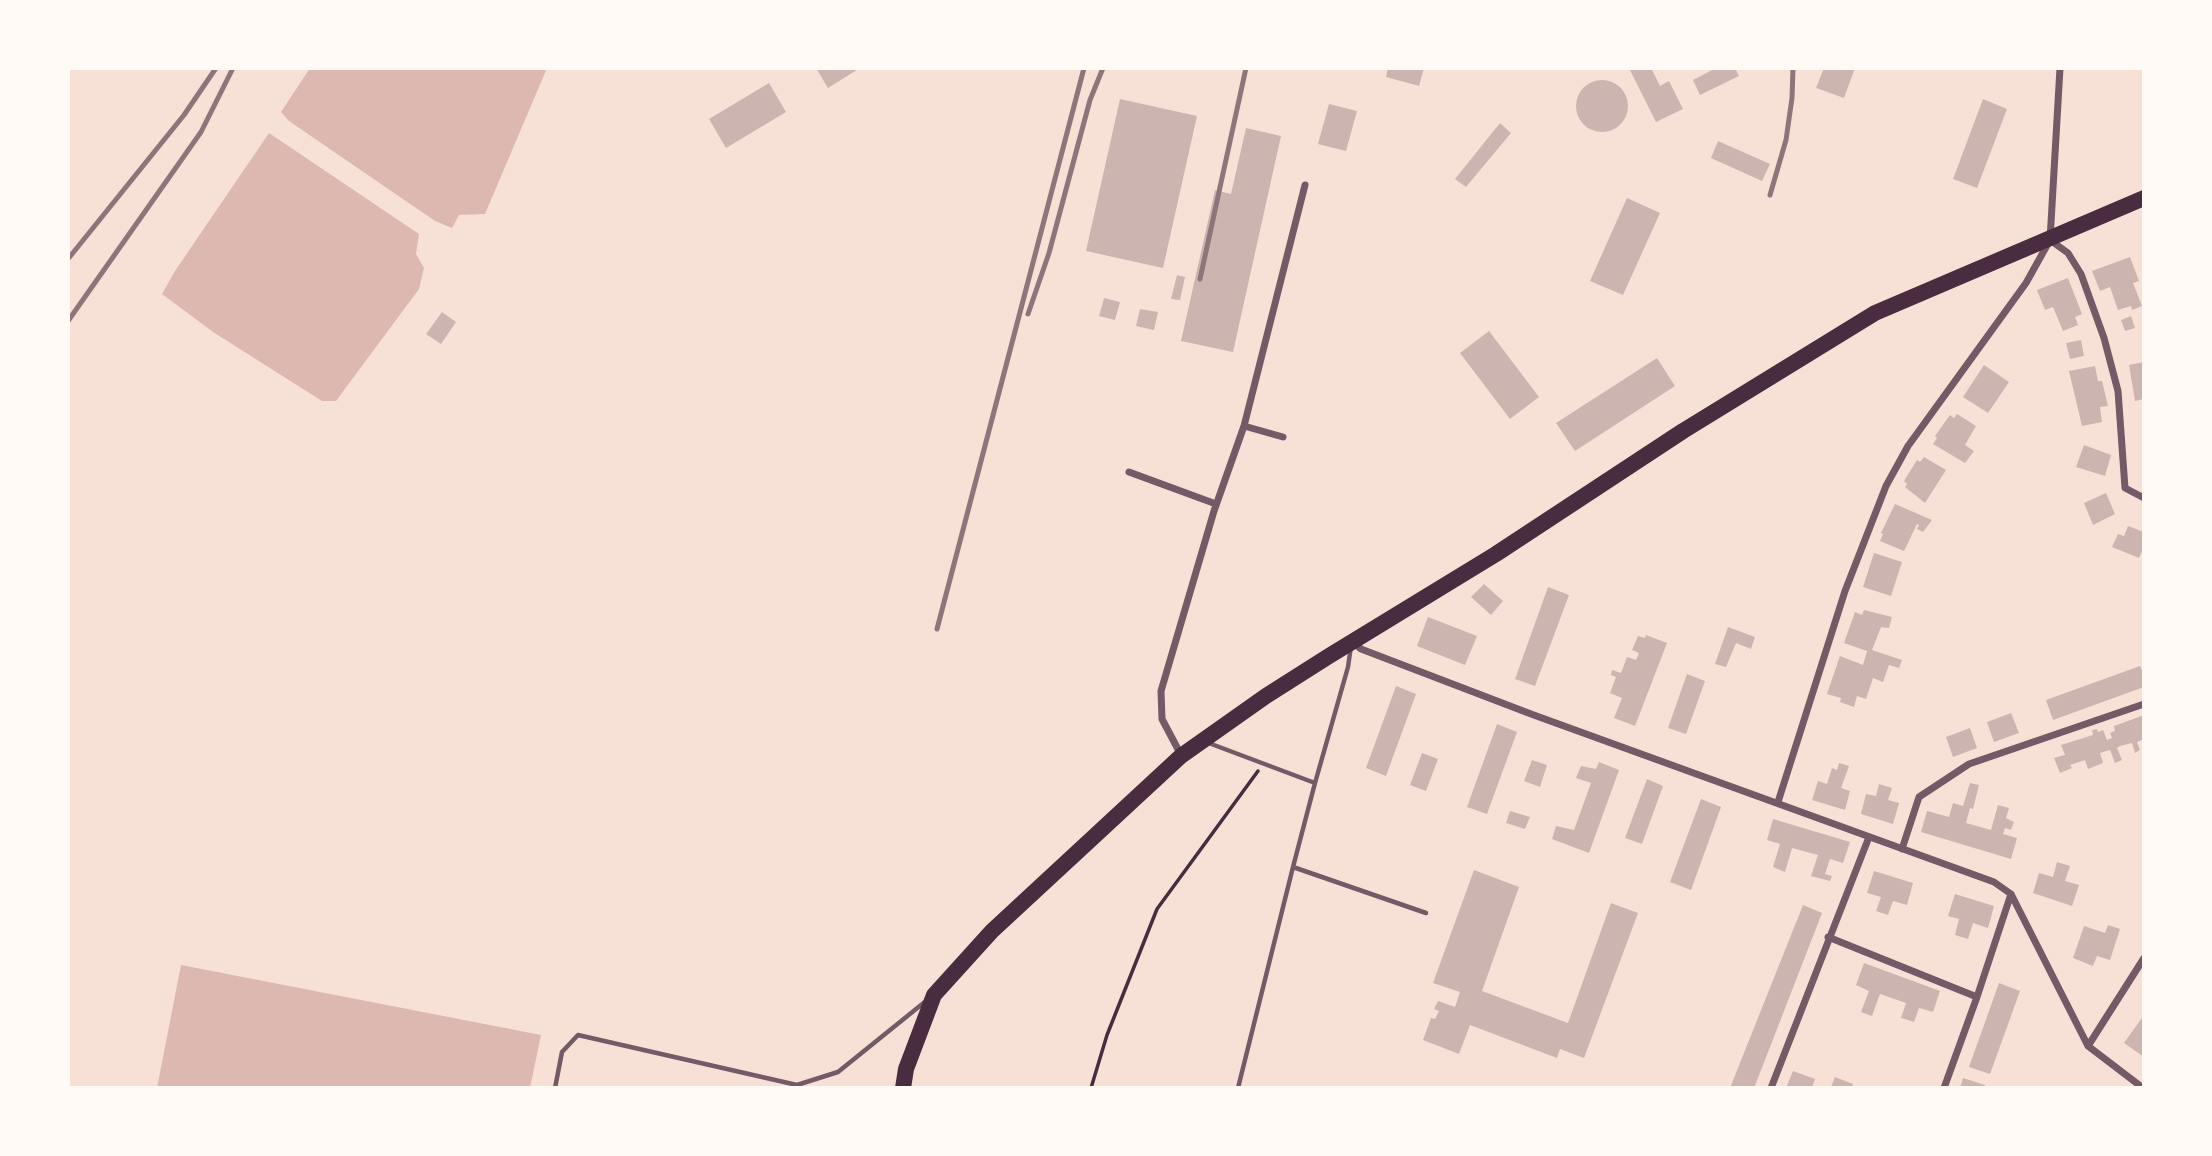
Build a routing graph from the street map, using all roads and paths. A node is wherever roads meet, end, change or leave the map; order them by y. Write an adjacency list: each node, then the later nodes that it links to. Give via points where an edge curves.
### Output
1 (2060, 68): 4 (street)
2 (1305, 185): 5 (street)
3 (2144, 198): 4 (main road)
4 (2050, 240): 8 (street, via 2068,253 2081,274 2118,391 2125,488); 10 (main road, via 1864,320); 16 (street, via 2026,283 1908,446 1886,486 1845,591)
5 (1244, 426): 6 (street); 9 (street)
6 (1283, 437)
7 (1129, 472): 9 (street)
8 (2144, 498)
9 (1216, 504): 13 (street, via 1161,691 1162,719)
10 (1352, 642): 12 (main road); 15 (lane); 16 (street, via 1494,700)
11 (2144, 704): 18 (street, via 1969,764 1919,797)
12 (1203, 740): 13 (main road); 14 (lane)
13 (1181, 756): 24 (main road, via 992,932)
14 (1264, 763): 15 (lane); 29 (path, via 1157,909)
15 (1315, 783): 19 (lane)
16 (1778, 803): 17 (street)
17 (1869, 837): 18 (street); 22 (street)
18 (1902, 849): 20 (street, via 1994,882)
19 (1293, 867): 21 (lane); 30 (lane)
20 (2011, 894): 25 (street); 26 (street)
21 (1426, 912)
22 (1828, 937): 25 (street); 31 (street)
23 (2144, 958): 26 (street)
24 (934, 995): 27 (lane, via 838,1072 797,1085 578,1035 562,1052); 28 (main road)
25 (1978, 997): 32 (street)
26 (2088, 1046): 33 (street)
27 (555, 1088)
28 (903, 1088)
29 (1091, 1088)
30 (1238, 1088)
31 (1771, 1088)
32 (1944, 1088)
33 (2143, 1088)

